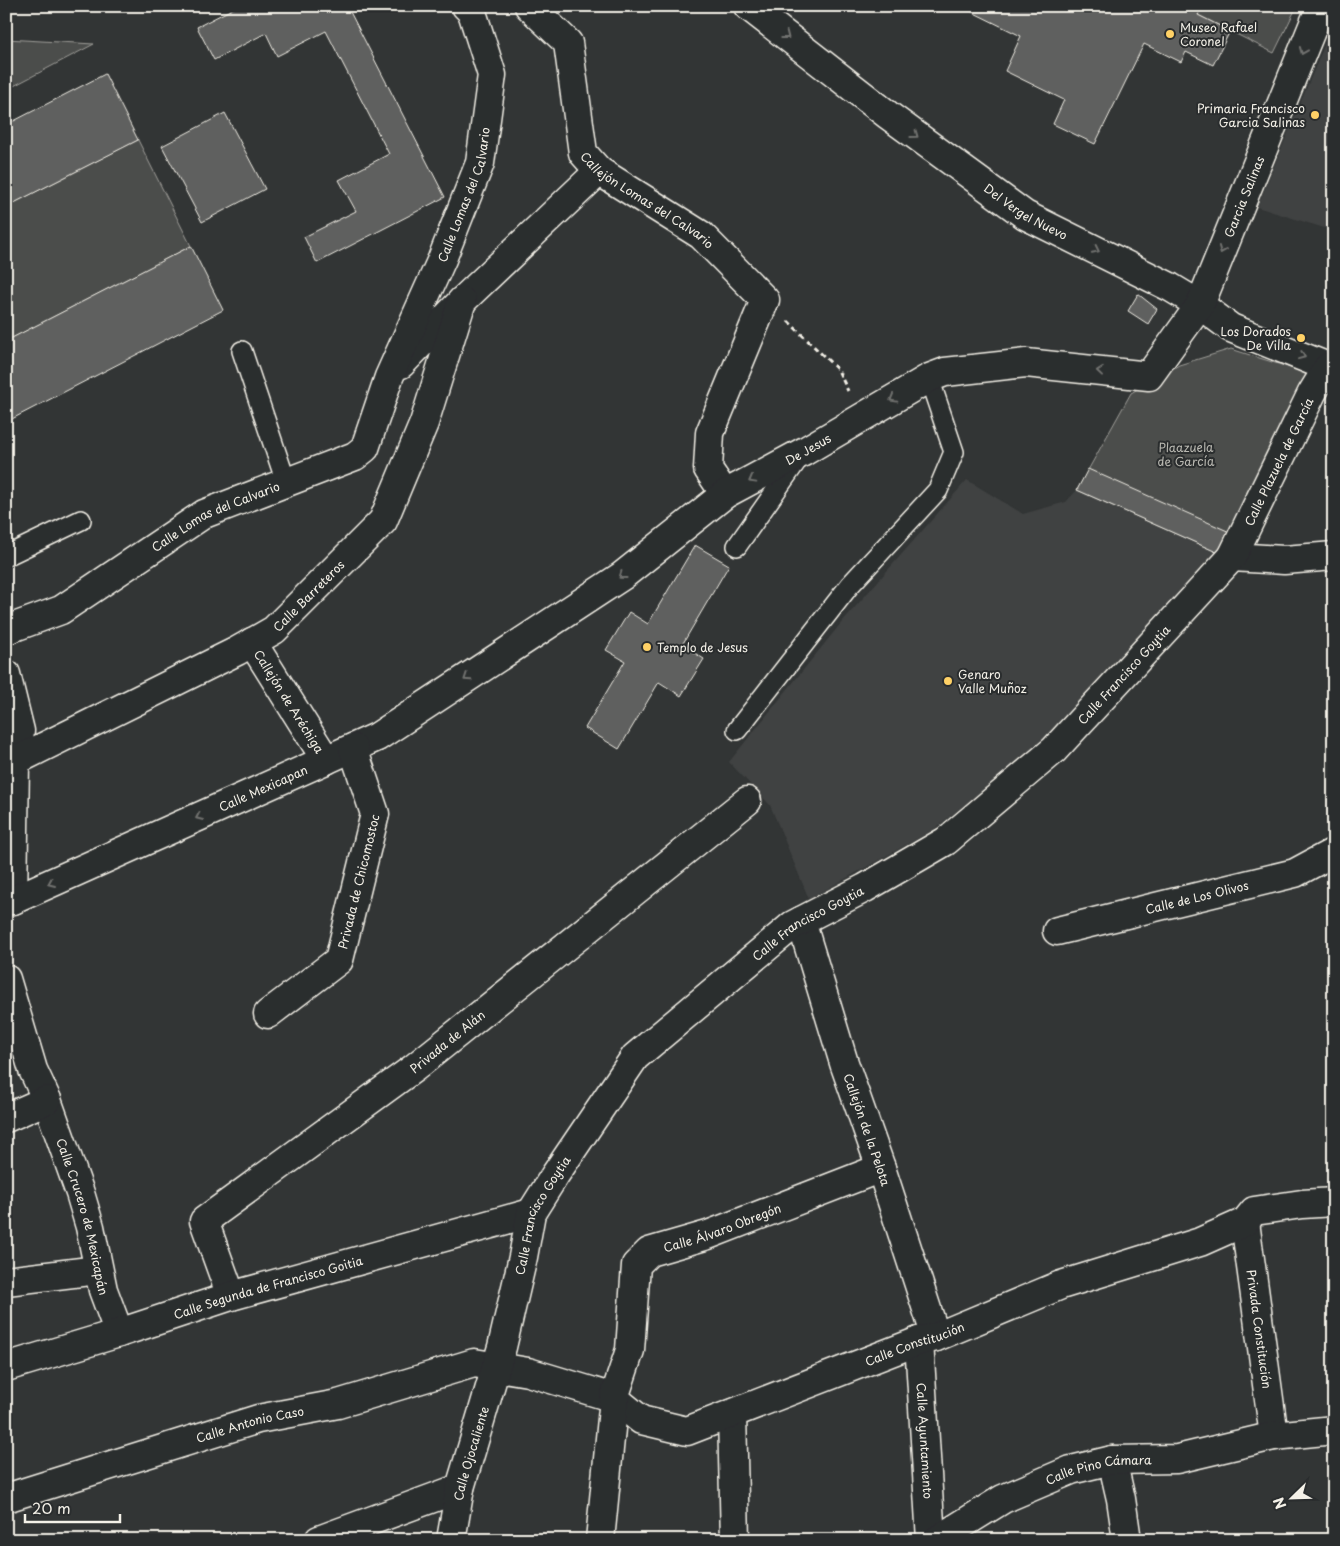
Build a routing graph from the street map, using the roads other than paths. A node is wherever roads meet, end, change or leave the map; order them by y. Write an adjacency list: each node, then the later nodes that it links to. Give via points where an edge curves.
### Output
1 (466, 6): 11 (street, Calle Lomas del Calvario, via 472,12 492,75 480,162 442,259)
2 (529, 6): 5 (street, Callejón Lomas del Calvario, via 568,43 583,153)
3 (748, 6): 7 (street, Del Vergel Nuevo, one-way to 7, via 888,115 1025,214 1170,286)
4 (1321, 6): 7 (street, Garcia Salinas, one-way to 7)
5 (599, 171): 6 (street, Calle Lomas del Calvario); 15 (street, Callejón Lomas del Calvario, via 701,236 765,300 710,433 708,469)
6 (462, 302): 11 (street, Calle Lomas del Calvario); 22 (street, Calle Barreteros, via 424,423 383,521 274,630)
7 (1200, 305): 9 (street, Del Vergel Nuevo, one-way to 9, via 1231,328); 10 (street, Garcia Salinas)
8 (242, 350): 14 (lane)
9 (1331, 366): 20 (street, Calle Plazuela de García, via 1312,393)
10 (1149, 376): 12 (street, De Jesus, one-way to 12, via 1026,363 945,372)
11 (389, 377): 14 (street, Calle Lomas del Calvario, via 365,448 354,456)
12 (929, 378): 13 (street, De Jesus, one-way to 13); 25 (lane, via 954,452 938,490 850,585)
13 (804, 451): 15 (street, De Jesus, one-way to 15); 17 (lane)
14 (286, 482): 21 (street, Calle Lomas del Calvario, via 204,514 61,610)
15 (725, 494): 23 (street, De Jesus, one-way to 23, via 622,576)
16 (81, 520): 18 (lane)
17 (737, 546)
18 (6, 556)
19 (1334, 556): 20 (street, via 1284,560)
20 (1232, 557): 32 (street, Calle Francisco Goytia, via 1054,750 946,841)
21 (6, 630)
22 (252, 642): 27 (street, Calle Barreteros, via 228,656); 28 (street, Callejón de Aréchiga)
23 (508, 651): 26 (street, Calle Mexicapan, one-way to 26, via 377,737)
24 (6, 674): 27 (street, via 20,731)
25 (738, 730)
26 (353, 748): 28 (street, Calle Mexicapan); 35 (street, Privada de Chicomostoc, via 375,814 339,960)
27 (13, 753): 31 (street)
28 (326, 760): 31 (street, Calle Mexicapan, one-way to 31)
29 (747, 801): 44 (street, Privada de Alán, via 414,1068 204,1221)
30 (1334, 852): 33 (street, Calle de Los Olivos, via 1295,873)
31 (10, 900)
32 (801, 921): 38 (street, Callejón de la Pelota, via 844,1063); 40 (street, Calle Francisco Goytia, via 635,1056)
33 (1057, 931)
34 (6, 979): 36 (street, Calle Crucero de Mexicapán, via 33,1070)
35 (268, 1014)
36 (47, 1100): 37 (street); 42 (street, Calle Crucero de Mexicapán, via 90,1226)
37 (6, 1118)
38 (881, 1168): 46 (street, Callejón de la Pelota); 49 (street, Calle Álvaro Obregón, via 708,1235 649,1252 636,1265 630,1350)
39 (1334, 1202): 41 (street, Calle Constitución, via 1254,1212)
40 (531, 1213): 44 (street, Calle Segunda de Francisco Goitia); 48 (street, Calle Francisco Goytia, via 513,1302)
41 (1245, 1222): 46 (street, Calle Constitución, via 1200,1242 1061,1285); 52 (street, Privada Constitución)
42 (98, 1270): 43 (street); 45 (street, Calle Crucero de Mexicapán)
43 (6, 1281)
44 (232, 1296): 45 (street, Calle Segunda de Francisco Goitia)
45 (119, 1333): 47 (street, Calle Segunda de Francisco Goitia)
46 (928, 1339): 50 (street, Calle Constitución); 60 (street, Calle Ayuntamiento)
47 (6, 1367)
48 (495, 1368): 49 (street, Calle Constitución, via 528,1372); 54 (street, Calle Ojocaliente); 55 (street, Calle Antonio Caso, via 474,1364 338,1404 258,1419)
49 (614, 1398): 50 (street, Calle Constitución, via 641,1420 687,1431); 58 (street, Calle Álvaro Obregón)
50 (732, 1414): 59 (street)
51 (1334, 1430): 52 (street, Calle Pino Cámara)
52 (1274, 1436): 53 (street, Calle Pino Cámara, via 1177,1459)
53 (1112, 1460): 61 (street, Calle Pino Cámara, via 1071,1470 1003,1499); 62 (street)
54 (460, 1488): 56 (street); 57 (street, Calle Ojocaliente)
55 (6, 1498)
56 (320, 1540)
57 (451, 1540)
58 (600, 1540)
59 (735, 1540)
60 (931, 1540)
61 (937, 1540)
62 (1127, 1540)

